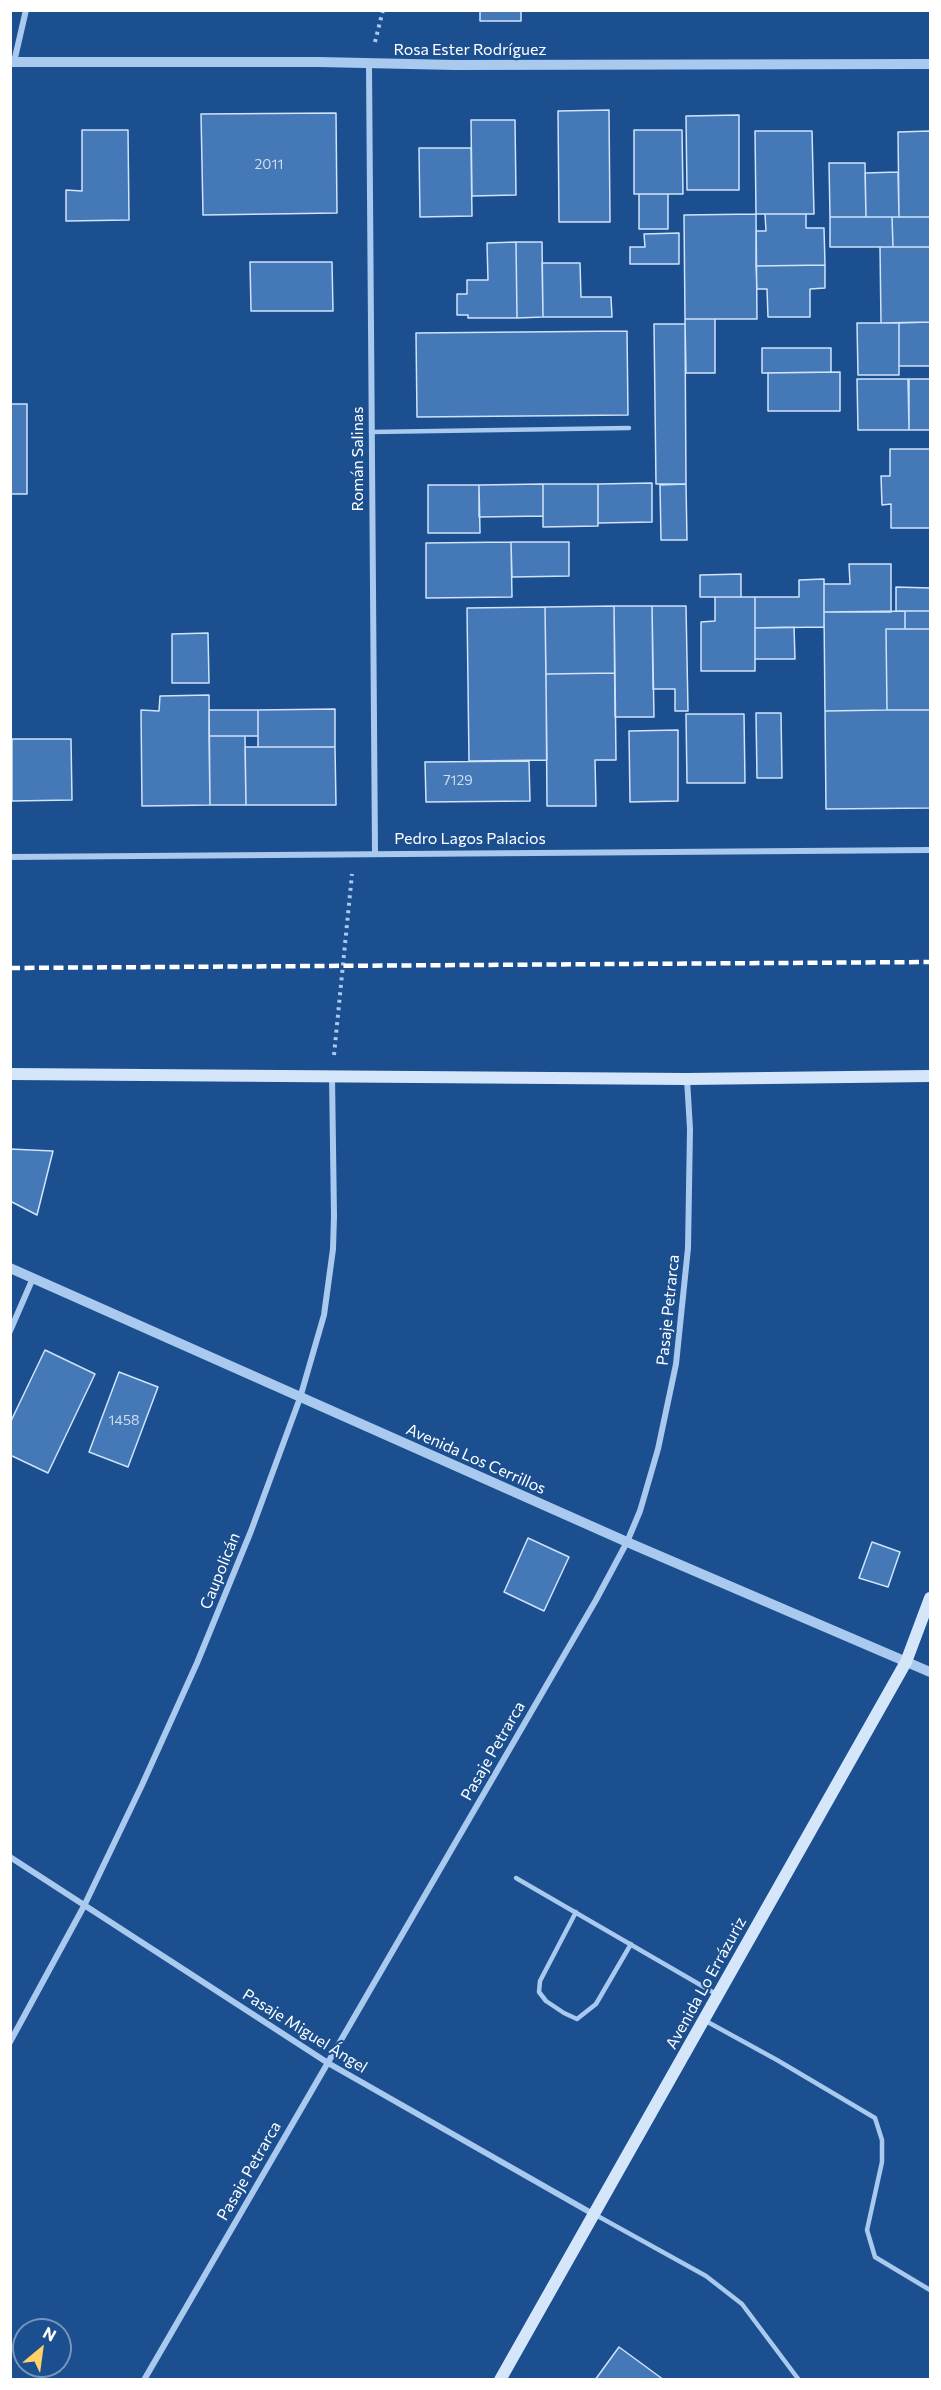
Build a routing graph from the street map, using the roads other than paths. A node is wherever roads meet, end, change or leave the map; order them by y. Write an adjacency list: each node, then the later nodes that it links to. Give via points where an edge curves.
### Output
1 (26, 10): 2 (street)
2 (12, 62): 4 (street, Rosa Ester Rodríguez)
3 (930, 64): 4 (street, Rosa Ester Rodríguez)
4 (369, 65): 6 (street, Román Salinas)
5 (629, 428): 6 (lane)
6 (371, 432): 8 (street, Román Salinas)
7 (930, 850): 8 (street, Pedro Lagos Palacios)
8 (375, 853): 9 (street, Pedro Lagos Palacios)
9 (10, 857)
10 (10, 1074): 11 (main road)
11 (332, 1076): 13 (main road); 17 (street, Caupolicán, via 333,1249 324,1315)
12 (930, 1076): 13 (main road)
13 (687, 1079): 18 (street, Pasaje Petrarca, via 688,1248 676,1364 658,1449)
14 (10, 1268): 15 (street, Avenida Los Cerrillos)
15 (33, 1278): 16 (street); 17 (street, Avenida Los Cerrillos)
16 (10, 1331)
17 (300, 1398): 18 (street, Avenida Los Cerrillos); 24 (street, Caupolicán, via 197,1664)
18 (627, 1542): 20 (street, Avenida Los Cerrillos); 30 (street, Pasaje Petrarca)
19 (930, 1598): 20 (main road, Avenida Lo Errázuriz)
20 (906, 1662): 21 (street, Avenida Los Cerrillos); 27 (main road, Avenida Lo Errázuriz)
21 (930, 1672)
22 (10, 1857): 24 (street, Pasaje Miguel Ángel)
23 (516, 1878): 25 (lane)
24 (84, 1906): 29 (street, Caupolicán); 30 (street, Pasaje Miguel Ángel)
25 (576, 1912): 26 (lane); 26 (lane, via 540,1981 539,1992 564,2013 577,2019 596,2004)
26 (631, 1944): 27 (lane)
27 (718, 1995): 28 (main road, Avenida Lo Errázuriz)
28 (704, 2020): 31 (main road, Avenida Lo Errázuriz); 32 (lane, via 875,2118 882,2140 882,2162 867,2230 875,2258)
29 (10, 2042)
30 (328, 2063): 31 (street, Pasaje Miguel Ángel); 33 (street, Pasaje Petrarca)
31 (594, 2214): 34 (main road, Avenida Lo Errázuriz); 35 (lane, via 706,2276 742,2304)
32 (930, 2290)
33 (144, 2379)
34 (500, 2379)
35 (799, 2379)

